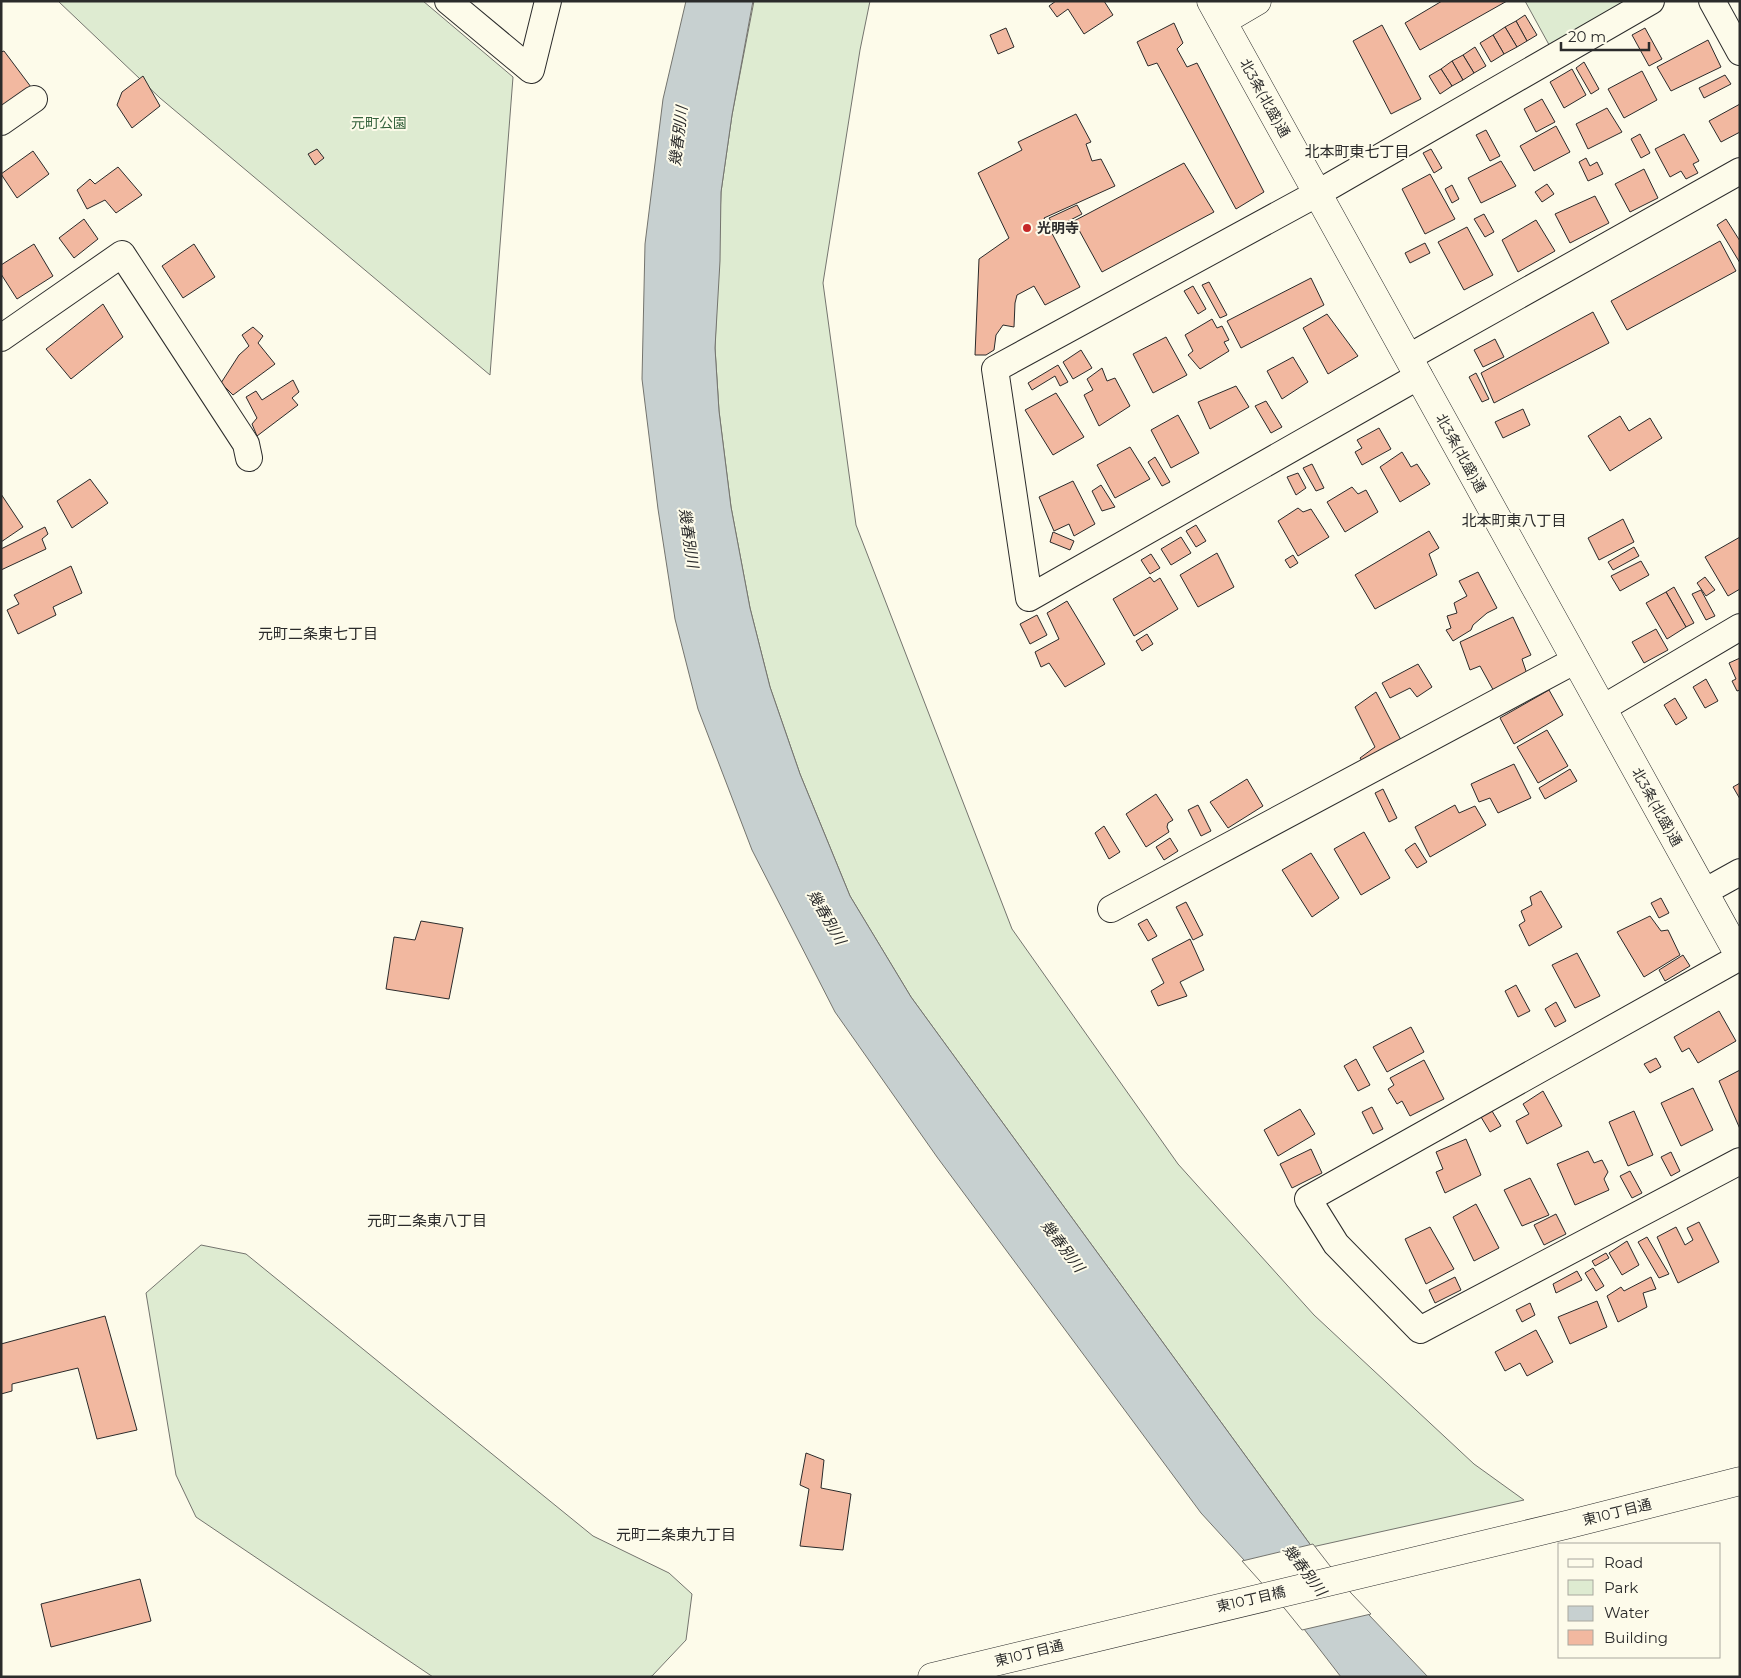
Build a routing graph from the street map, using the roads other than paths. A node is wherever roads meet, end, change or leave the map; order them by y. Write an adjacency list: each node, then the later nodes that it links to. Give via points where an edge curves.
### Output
1 (448, 1): 2 (street, via 531,70)
2 (548, 1)
3 (1257, 1): 6 (street)
4 (1651, 1): 11 (street)
5 (1712, 1): 7 (street)
6 (1217, 11): 11 (street, 北3条(北盛)通)
7 (1740, 52)
8 (34, 99): 9 (street)
9 (1, 122)
10 (1740, 171): 13 (street)
11 (1318, 193): 13 (street, 北3条(北盛)通); 13 (street, via 994,369 1030,598)
12 (1, 338): 14 (street, via 122,254 246,444)
13 (1414, 366): 16 (street, 北3条(北盛)通)
14 (249, 458)
15 (1740, 627): 17 (street)
16 (1576, 660): 17 (street, 北3条(北盛)通); 20 (street)
17 (1603, 708): 19 (street, 北3条(北盛)通)
18 (1740, 872): 19 (street)
19 (1704, 892): 21 (street, 北3条(北盛)通)
20 (1110, 909)
21 (1740, 957): 22 (street, via 1308,1199 1336,1244 1420,1330)
22 (1740, 1160)
23 (1740, 1481): 24 (street, 東10丁目通)
24 (1494, 1541): 25 (street, 東10丁目橋)
25 (1125, 1629): 26 (street, 東10丁目通)
26 (1004, 1669): 27 (street, 東10丁目通)
27 (932, 1677)

